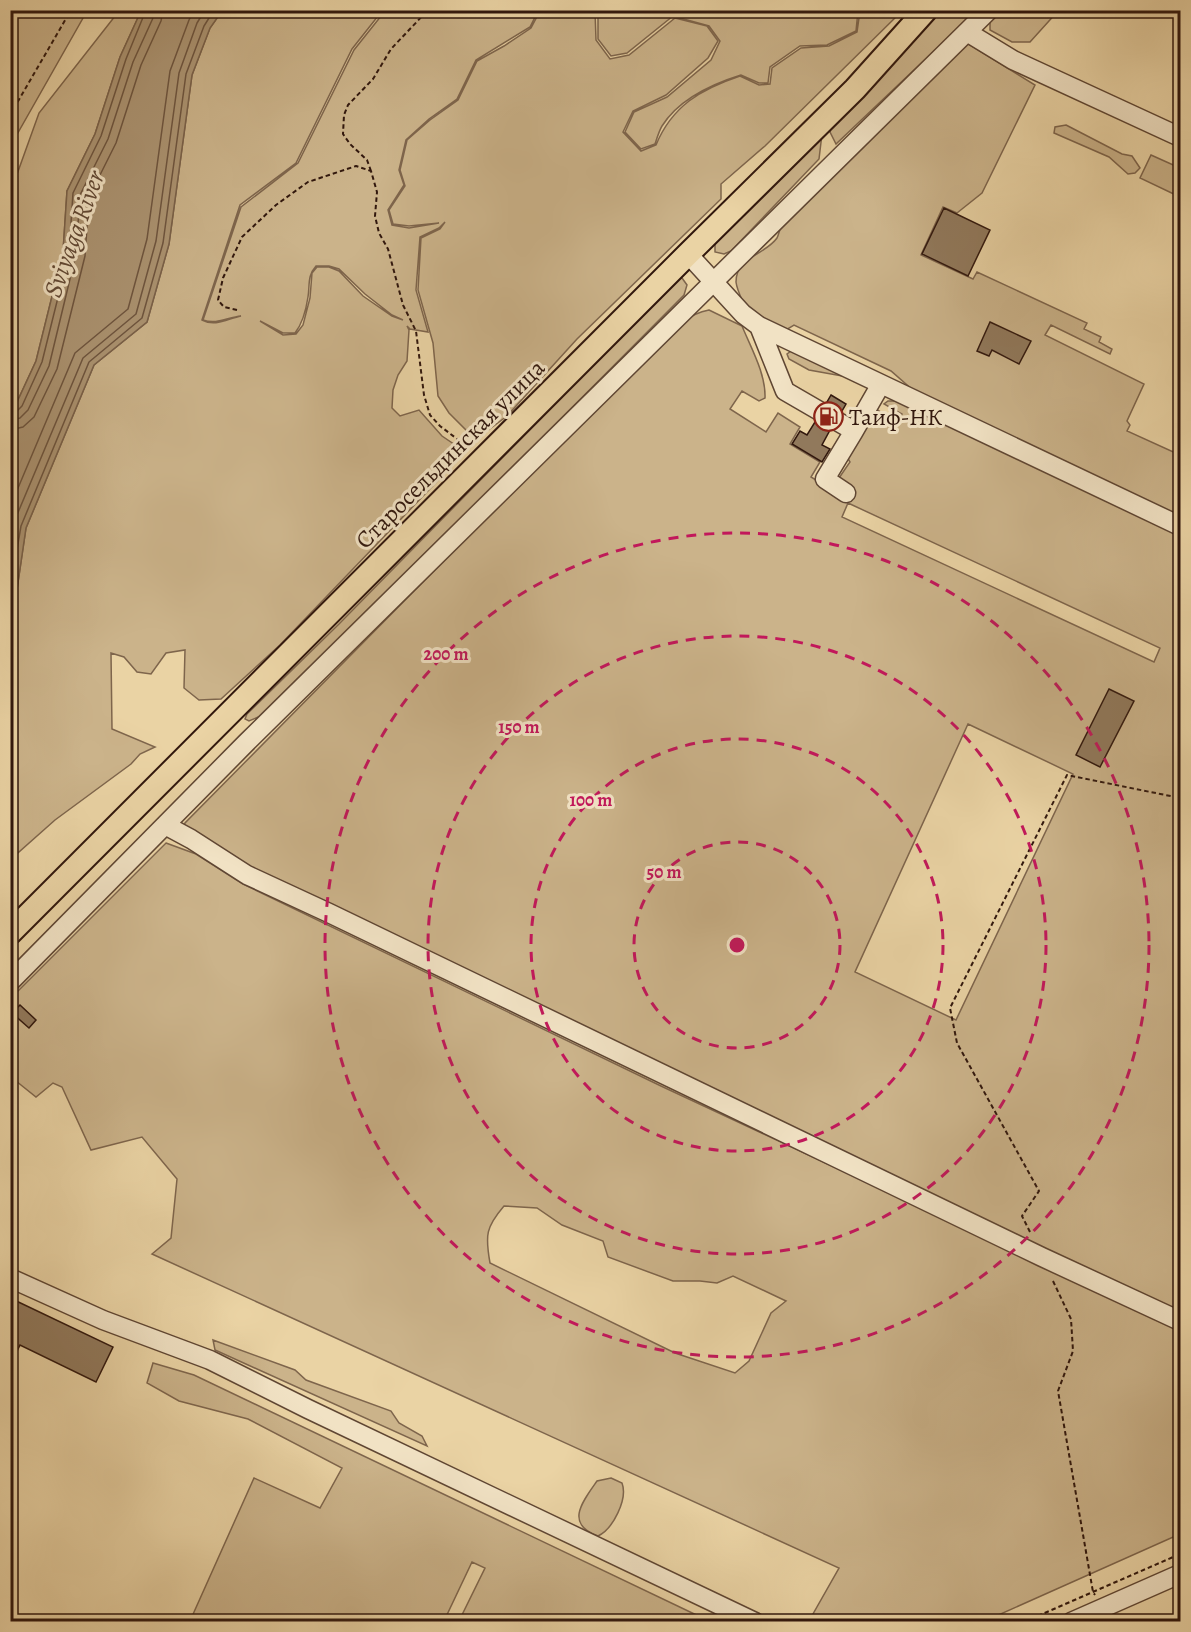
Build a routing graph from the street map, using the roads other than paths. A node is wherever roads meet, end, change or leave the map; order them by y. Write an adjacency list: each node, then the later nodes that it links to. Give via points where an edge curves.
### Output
1 (926, 10): 5 (main road, Старосельдинская улица, via 855,89)
2 (989, 10): 3 (street)
3 (967, 32): 4 (street, via 1013,60); 6 (street)
4 (1180, 137)
5 (688, 254): 6 (street); 13 (main road, Старосельдинская улица)
6 (712, 283): 7 (street); 12 (street)
7 (759, 326): 8 (street); 9 (street, via 786,391)
8 (881, 384): 9 (street); 11 (street)
9 (854, 431): 10 (street, via 825,479)
10 (846, 493)
11 (1180, 526)
12 (165, 825): 14 (street); 16 (street, via 247,875)
13 (10, 933)
14 (10, 982)
15 (10, 1278): 18 (street, via 103,1320 210,1360)
16 (1180, 1321)
17 (1180, 1574): 19 (street)
18 (755, 1622)
19 (1071, 1622)

